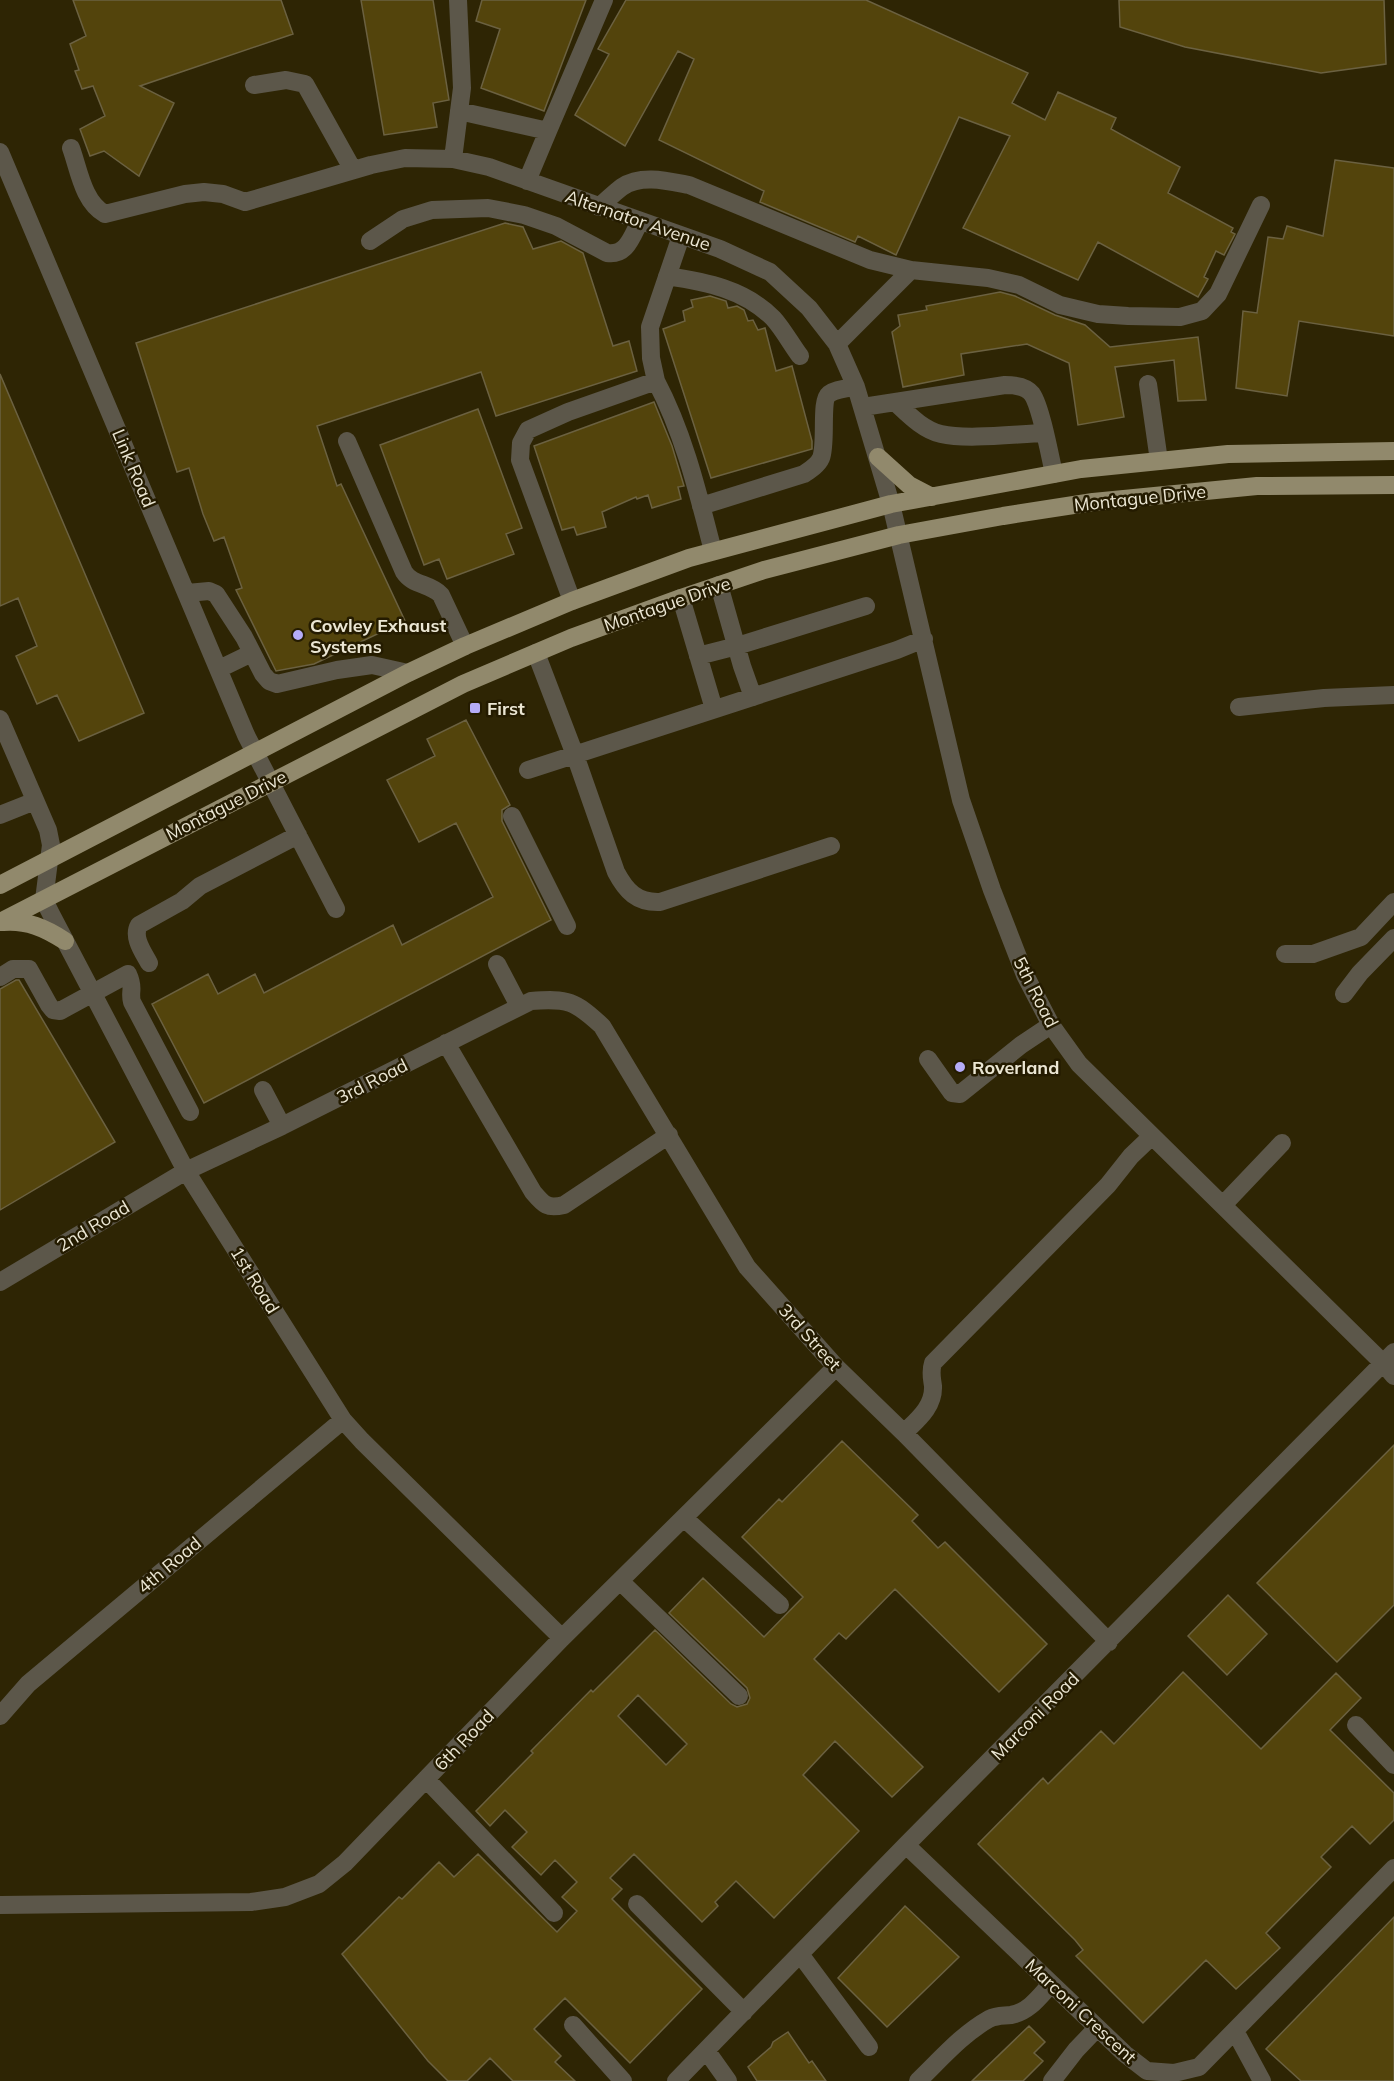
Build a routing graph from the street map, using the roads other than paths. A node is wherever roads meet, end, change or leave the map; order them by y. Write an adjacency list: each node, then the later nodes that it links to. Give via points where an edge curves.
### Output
1 (458, 0): 4 (street, via 462,88)
2 (604, 0): 5 (street)
3 (254, 85): 9 (street, via 286,80 305,84)
4 (459, 111): 5 (street); 8 (street)
5 (548, 131): 10 (street)
6 (71, 148): 9 (street, Alternator Avenue, via 94,208 105,214 204,192 245,202)
7 (0, 152): 40 (street, Link Road)
8 (453, 159): 9 (street, Alternator Avenue, via 405,158); 10 (street, Alternator Avenue)
9 (353, 170)
10 (527, 181): 12 (street, Alternator Avenue)
11 (1261, 205): 17 (street, via 1218,294 1202,311 1180,317 1098,314 1060,305 1018,285)
12 (599, 207): 13 (street, Alternator Avenue); 17 (street, via 623,186 638,181 689,185 850,253)
13 (639, 221): 14 (street, Alternator Avenue); 15 (street, via 626,248 615,254 556,226 488,208 432,210 403,219)
14 (681, 236): 16 (street, Alternator Avenue); 18 (street)
15 (370, 241)
16 (748, 262): 19 (street); 20 (street, Alternator Avenue, via 770,272 809,308)
17 (911, 270): 20 (street)
18 (667, 276): 19 (street); 22 (street, via 651,327)
19 (731, 290): 21 (street, via 774,319)
20 (837, 344): 24 (street, Alternator Avenue)
21 (800, 356)
22 (656, 381): 36 (street, via 680,435); 42 (street, via 528,430 520,443 520,459)
23 (1148, 384): 31 (street)
24 (856, 387): 26 (street, Alternator Avenue); 36 (street, via 827,395 821,457 810,470)
25 (895, 402): 26 (street); 27 (street, via 914,420 939,434); 27 (street, via 1018,385 1031,393)
26 (863, 407): 30 (street, Alternator Avenue)
27 (1044, 433): 32 (street)
28 (347, 441): 45 (street, via 404,572 414,582 437,590)
29 (1394, 451): 31 (main road, Montague Drive, via 1228,454)
30 (879, 457): 34 (main road, via 909,484); 35 (street, Alternator Avenue)
31 (1159, 461): 32 (main road, Montague Drive)
32 (1054, 474): 34 (main road, Montague Drive)
33 (1392, 487): 37 (main road, Montague Drive, via 1257,486 1093,502)
34 (932, 497): 35 (main road, Montague Drive)
35 (891, 504): 37 (street, 5th Road); 38 (main road, Montague Drive)
36 (701, 506): 38 (street)
37 (900, 535): 39 (main road, Montague Drive); 44 (street, 5th Road)
38 (713, 551): 42 (main road, Montague Drive)
39 (719, 585): 41 (main road, Montague Drive); 46 (street)
40 (187, 593): 48 (street, via 216,594); 50 (street, Link Road)
41 (681, 598): 47 (main road, Montague Drive); 49 (street)
42 (572, 601): 45 (main road, Montague Drive)
43 (866, 606): 46 (street)
44 (924, 639): 53 (street); 83 (street, 5th Road, via 961,800 1025,975)
45 (465, 646): 51 (main road, Montague Drive)
46 (737, 646): 49 (street); 53 (street)
47 (536, 652): 58 (street); 60 (main road, Montague Drive, via 429,701)
48 (252, 653): 50 (street); 51 (street, via 263,674 277,684 372,665)
49 (698, 656): 55 (street)
50 (219, 669): 57 (street, Link Road)
51 (408, 673): 57 (main road, Montague Drive)
52 (1394, 696): 54 (street)
53 (753, 697): 55 (street)
54 (1239, 707)
55 (714, 709): 58 (street)
56 (0, 719): 61 (street)
57 (254, 752): 60 (street, Link Road); 66 (main road, Montague Drive)
58 (575, 755): 59 (street); 65 (street, via 624,888 649,903)
59 (528, 770)
60 (271, 782): 64 (street, Link Road); 68 (main road, Montague Drive)
61 (35, 801): 62 (street); 66 (street, via 48,830)
62 (0, 815)
63 (512, 816): 72 (street)
64 (298, 834): 70 (street, Link Road); 76 (street, via 200,886 176,905 139,925 136,936)
65 (831, 846)
66 (49, 859): 67 (main road, Montague Drive); 68 (street)
67 (0, 885)
68 (44, 900): 71 (main road, Montague Drive); 74 (street, 1st Road)
69 (1394, 902): 75 (street, via 1361,937 1313,954)
70 (336, 909)
71 (0, 922): 74 (main road, via 34,924)
72 (567, 926)
73 (1394, 938): 80 (street)
74 (65, 941): 79 (street, 1st Road)
75 (1285, 954)
76 (149, 963)
77 (497, 964): 82 (street)
78 (0, 977): 79 (street, via 13,969 28,969 53,1010 60,1011)
79 (92, 993): 87 (street, via 128,974 133,987 132,1002); 92 (street, 1st Road)
80 (1344, 994)
81 (559, 998): 82 (street, 3rd Road, via 531,1000); 89 (street, 3rd Street, via 583,1008 602,1026)
82 (519, 1006): 84 (street, 3rd Road)
83 (1051, 1025): 85 (street, via 960,1094 952,1093); 90 (street, 5th Road, via 1078,1064)
84 (446, 1043): 88 (street, 3rd Road); 89 (street, via 532,1192 543,1204 564,1205)
85 (928, 1059)
86 (263, 1090): 88 (street)
87 (190, 1112)
88 (282, 1126): 92 (street, 3rd Road)
89 (669, 1135): 96 (street, 3rd Street, via 747,1267)
90 (1152, 1136): 93 (street, 5th Road); 98 (street, via 933,1363 930,1403)
91 (1282, 1143): 93 (street)
92 (186, 1171): 94 (street, 2nd Road); 97 (street, 1st Road)
93 (1223, 1205): 95 (street, 5th Road)
94 (0, 1282)
95 (1390, 1363): 103 (street, Marconi Road)
96 (836, 1367): 98 (street, 3rd Street); 99 (street, 6th Road)
97 (343, 1420): 102 (street, 1st Road); 105 (street, 4th Road, via 28,1684)
98 (904, 1433): 103 (street, 3rd Street)
99 (684, 1518): 100 (street, 6th Road); 101 (street)
100 (620, 1581): 102 (street, 6th Road); 104 (street)
101 (780, 1605)
102 (562, 1638): 108 (street, 6th Road)
103 (1108, 1642): 109 (street, Marconi Road)
104 (739, 1696)
105 (0, 1716)
106 (1356, 1725): 107 (street)
107 (1394, 1765)
108 (426, 1779): 112 (street, 6th Road, via 345,1863 319,1884 285,1897 251,1902); 113 (street)
109 (906, 1845): 114 (street, Marconi Road); 115 (street, Marconi Crescent)
110 (1394, 1868): 119 (street, Marconi Crescent)
111 (637, 1904): 116 (street)
112 (0, 1905)
113 (554, 1913)
114 (800, 1954): 116 (street, Marconi Road); 120 (street)
115 (1051, 1984): 118 (street, Marconi Crescent); 125 (street, via 1031,2006 989,2019 970,2032)
116 (744, 2012): 121 (street, Marconi Road)
117 (573, 2025): 122 (street)
118 (1097, 2028): 119 (street, Marconi Crescent, via 1147,2071 1174,2073 1198,2067); 126 (street)
119 (1235, 2031): 127 (street)
120 (869, 2047)
121 (706, 2050): 123 (street, Marconi Road); 124 (street)
122 (623, 2081)
123 (676, 2081)
124 (728, 2081)
125 (918, 2081)
126 (1052, 2081)
127 (1262, 2081)

